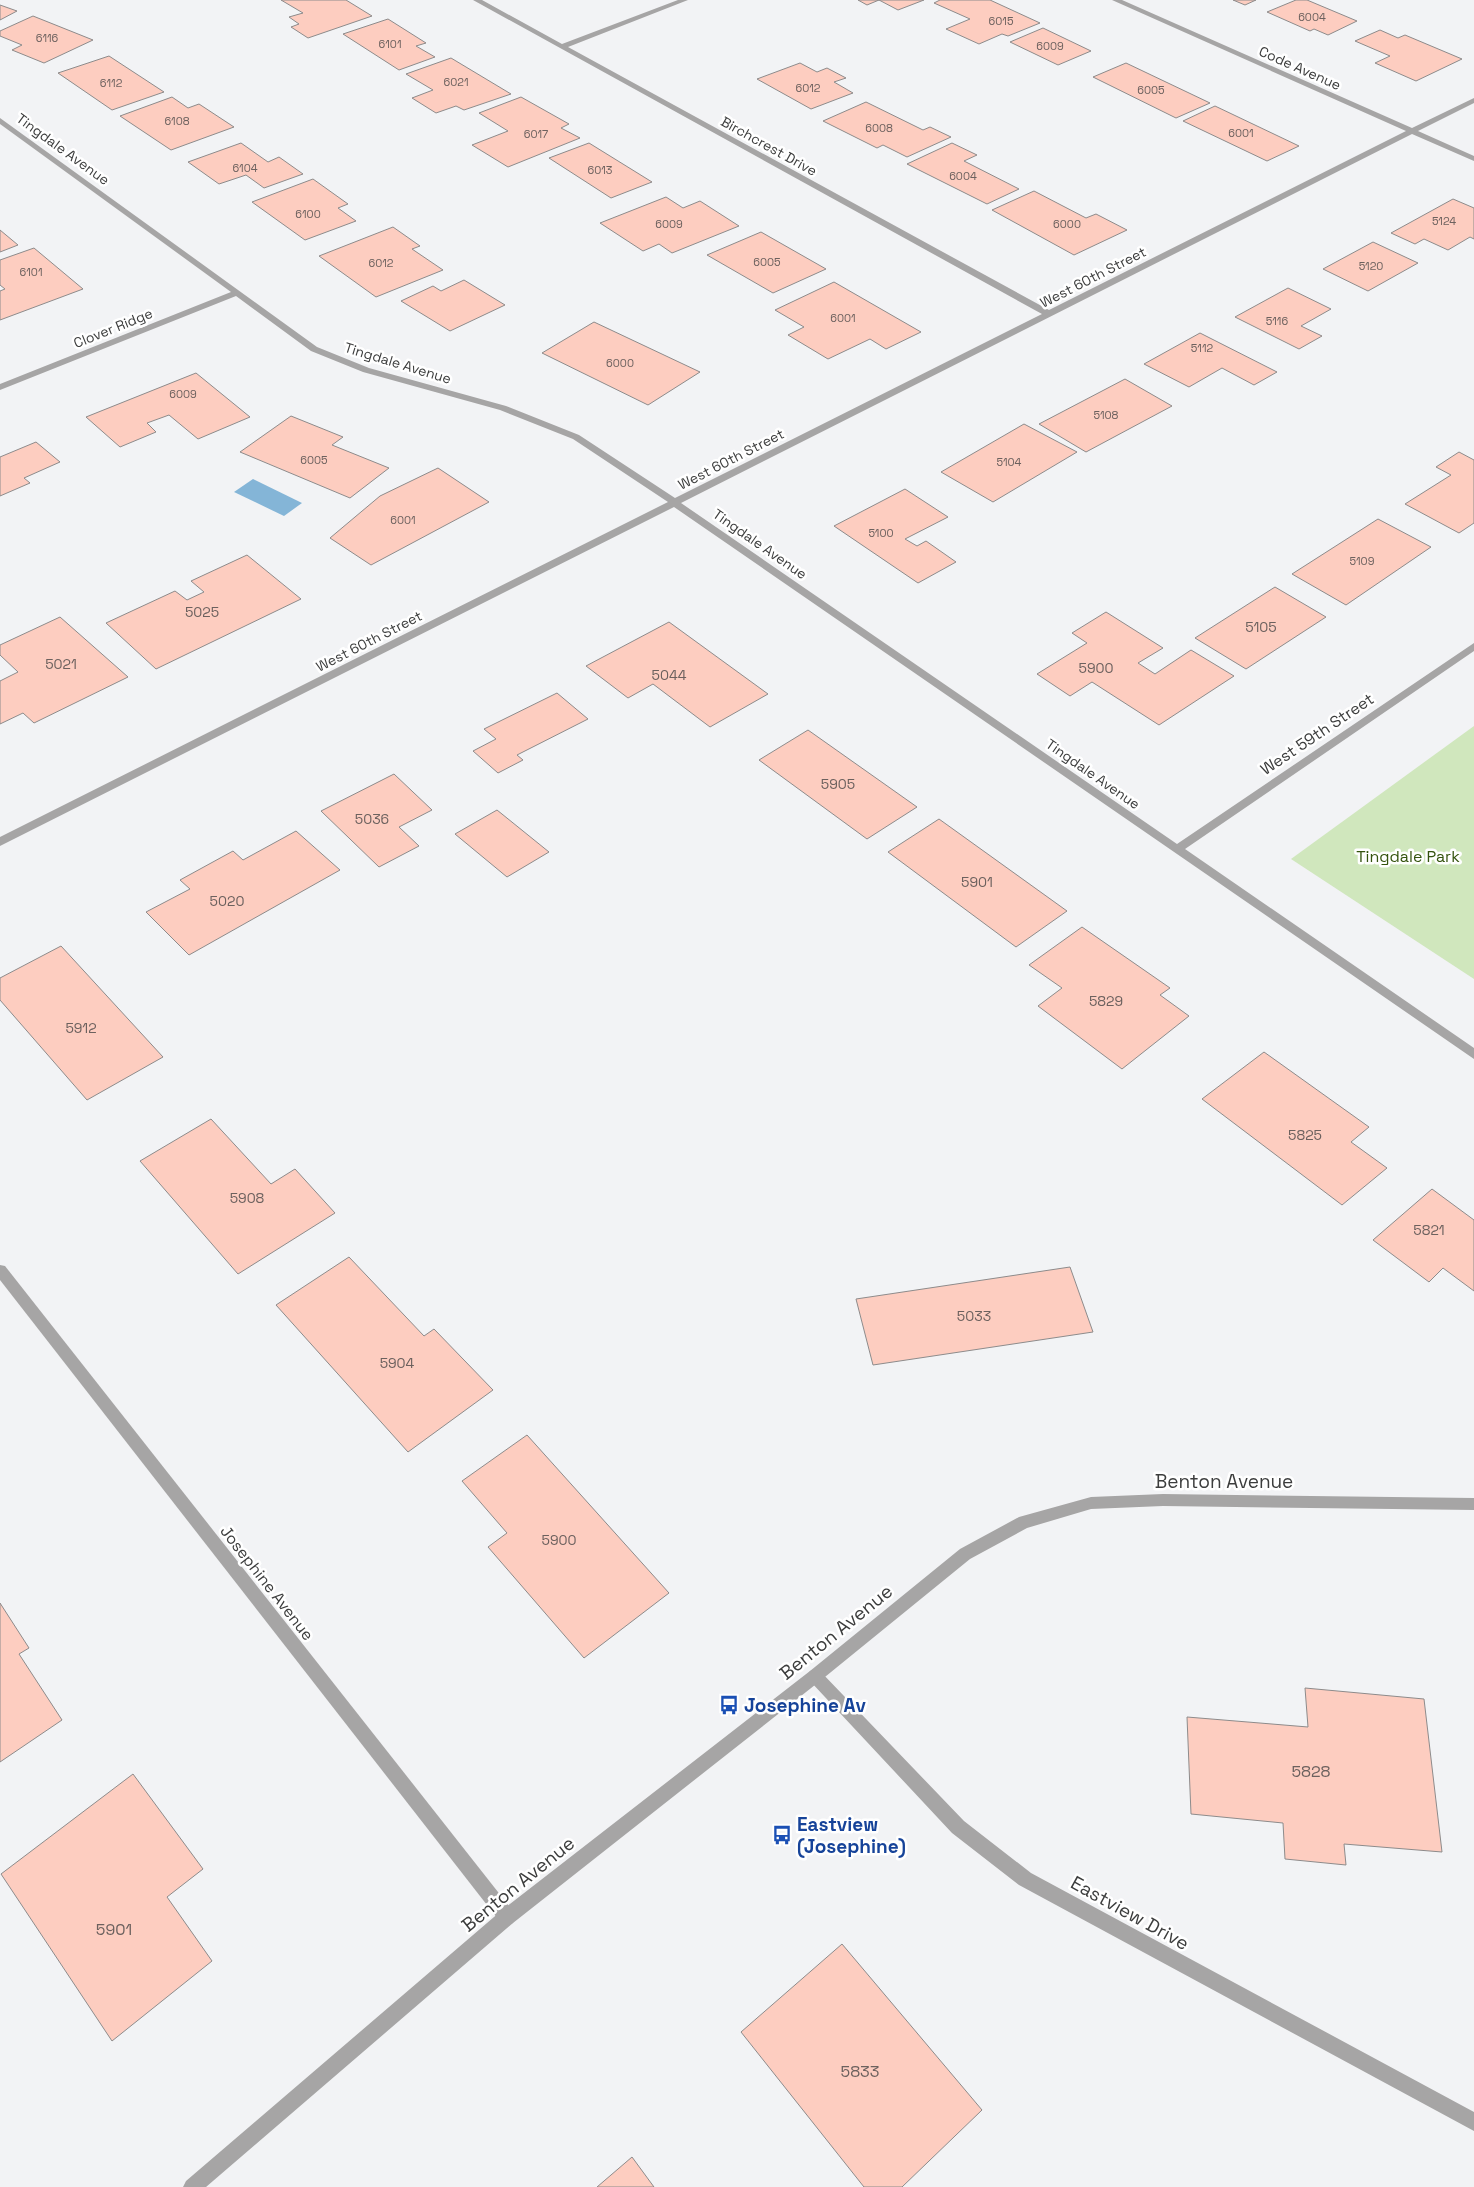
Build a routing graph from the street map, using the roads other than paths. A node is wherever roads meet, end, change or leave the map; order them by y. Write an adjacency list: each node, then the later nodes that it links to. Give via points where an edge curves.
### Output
1 (477, 0): 4 (street, Birchcrest Drive)
2 (684, 0): 4 (street)
3 (1116, 0): 7 (street, Code Avenue)
4 (561, 47): 10 (street, Birchcrest Drive)
5 (1474, 100): 7 (street, West 60th Street)
6 (0, 120): 9 (street, Tingdale Avenue)
7 (1411, 131): 8 (street, Code Avenue); 10 (street, West 60th Street)
8 (1474, 159)
9 (237, 293): 11 (street, Clover Ridge); 12 (street, Tingdale Avenue, via 314,349 366,370 503,408 576,438)
10 (1049, 314): 12 (street, West 60th Street)
11 (0, 388)
12 (675, 502): 14 (street, West 60th Street); 15 (street, Tingdale Avenue)
13 (1474, 646): 15 (street, West 59th Street)
14 (0, 842)
15 (1178, 849): 16 (street, Tingdale Avenue)
16 (1474, 1054)
17 (0, 1270): 20 (street, Josephine Avenue)
18 (1474, 1504): 19 (street, Benton Avenue, via 1163,1500 1091,1503 1024,1522 965,1554)
19 (815, 1676): 20 (street, Benton Avenue); 21 (street, Eastview Drive, via 958,1827 1025,1879)
20 (507, 1917): 22 (street, Benton Avenue)
21 (1474, 2122)
22 (192, 2187)

